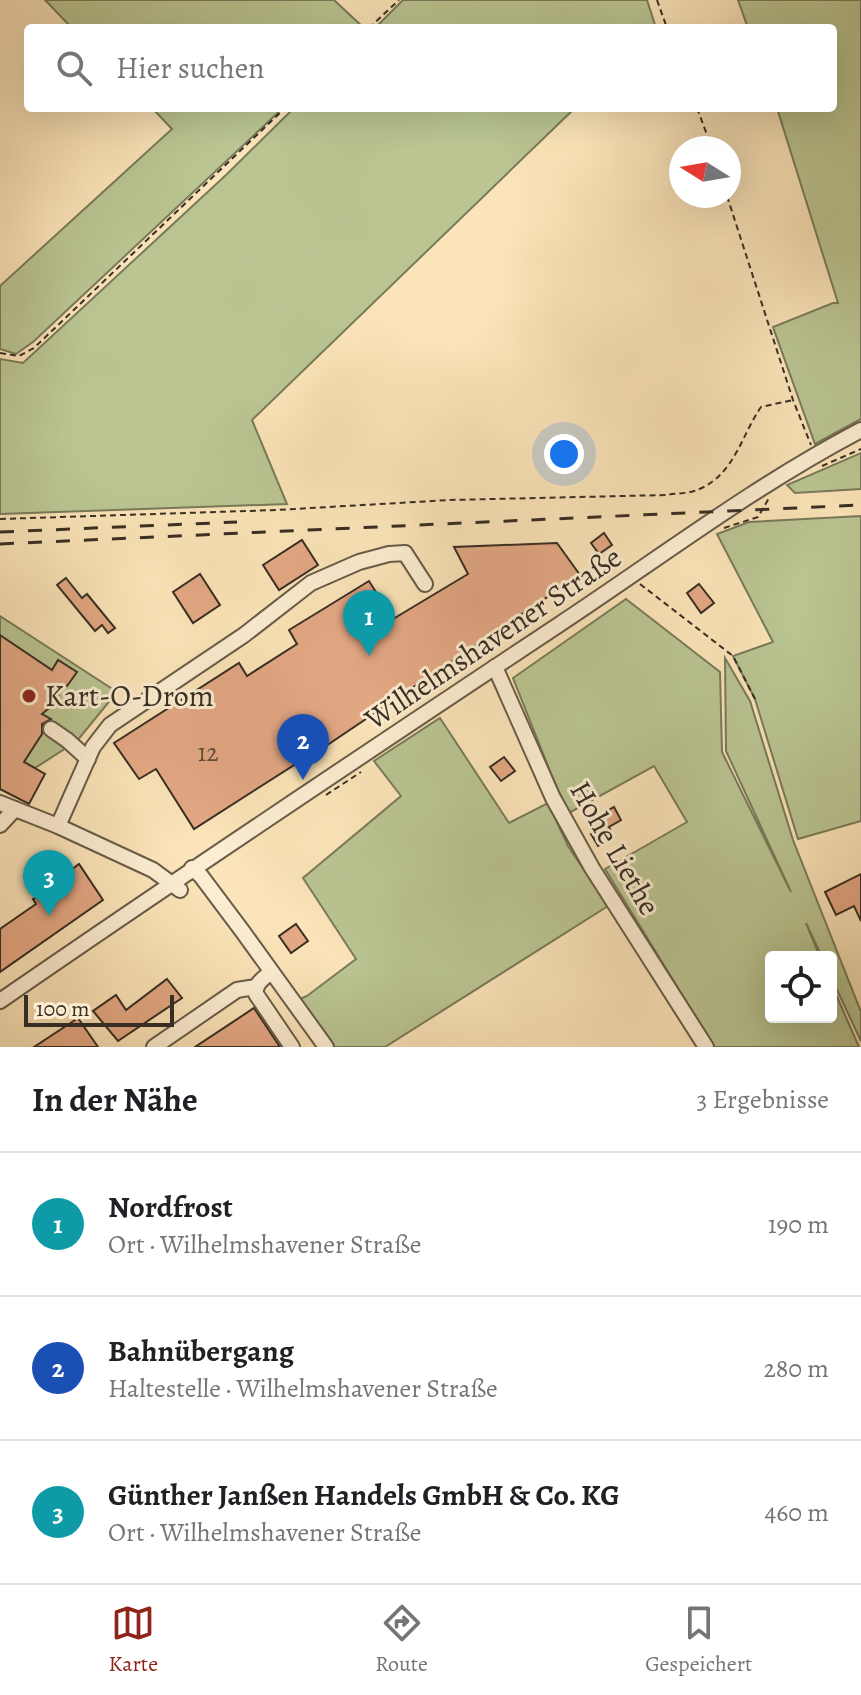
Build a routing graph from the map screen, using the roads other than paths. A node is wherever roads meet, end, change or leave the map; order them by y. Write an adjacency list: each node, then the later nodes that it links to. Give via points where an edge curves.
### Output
1 (861, 430): 3 (street, Wilhelmshavener Straße, via 814,455)
2 (425, 584): 5 (street, via 405,553 359,562 311,583 110,725)
3 (495, 667): 10 (street, Wilhelmshavener Straße); 18 (street, Hohe Liethe, via 553,798)
4 (51, 729): 5 (street)
5 (88, 759): 9 (street)
6 (0, 803): 7 (street)
7 (15, 809): 8 (street); 9 (street)
8 (0, 825)
9 (58, 826): 11 (street, via 153,870)
10 (192, 868): 11 (street, Wilhelmshavener Straße); 12 (street)
11 (175, 886): 14 (street, Wilhelmshavener Straße)
12 (271, 972): 13 (street); 17 (street)
13 (256, 987): 15 (street, via 237,990); 16 (street)
14 (0, 1001)
15 (154, 1047)
16 (292, 1047)
17 (326, 1047)
18 (706, 1047)

